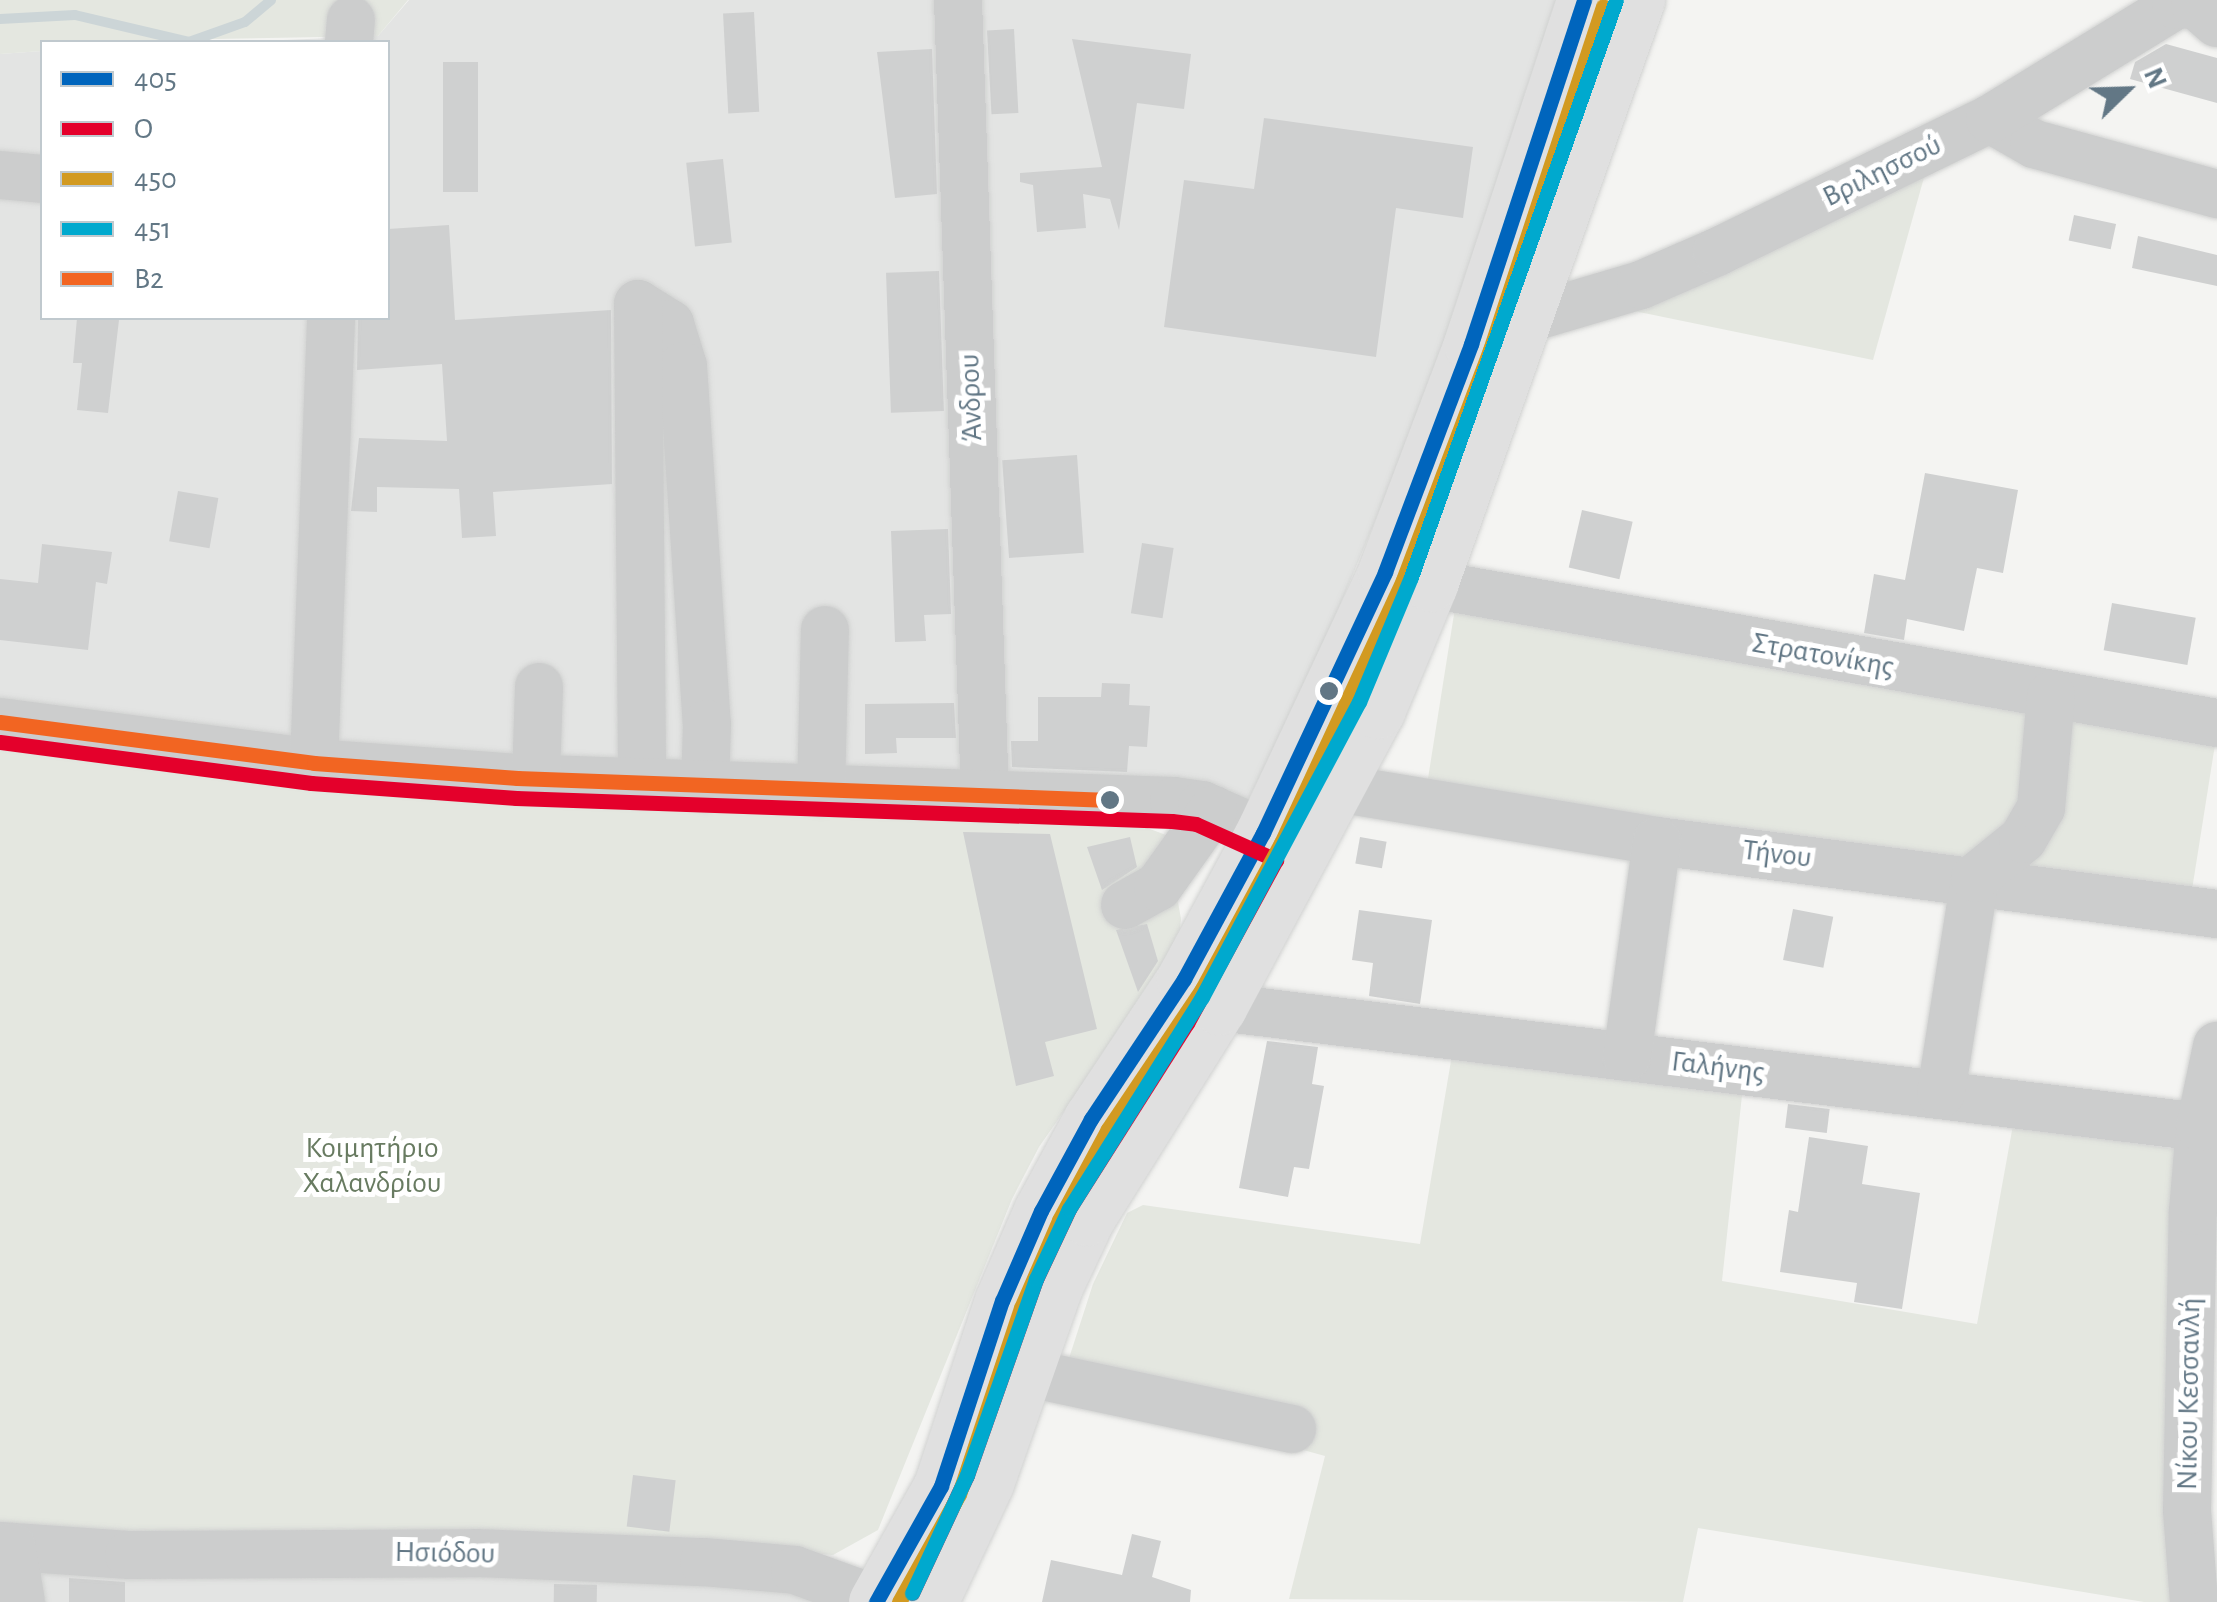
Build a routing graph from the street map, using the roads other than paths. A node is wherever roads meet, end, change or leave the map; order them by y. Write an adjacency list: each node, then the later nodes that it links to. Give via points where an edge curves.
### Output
1 (958, 0): 24 (street, Άνδρου)
2 (1584, 0): 9 (main road)
3 (1636, 0): 9 (main road)
4 (2217, 23): 5 (street, Βριλησσού, via 2195,4 2176,5)
5 (1990, 119): 8 (street, via 2034,144); 9 (street, Βριλησσού, via 1656,278)
6 (0, 175): 7 (street)
7 (40, 179)
8 (2217, 194)
9 (1495, 292): 12 (main road); 13 (main road)
10 (331, 320): 19 (street)
11 (1400, 405): 12 (main road)
12 (1436, 445): 28 (main road)
13 (1430, 584): 16 (street, Στρατονίκης); 22 (main road)
14 (825, 630): 23 (street)
15 (539, 687): 20 (street)
16 (2051, 695): 18 (street, Στρατονίκης); 29 (street, via 2040,808 2023,839)
17 (0, 722): 19 (street)
18 (2217, 723)
19 (314, 763): 20 (street)
20 (536, 778): 21 (street)
21 (642, 783): 25 (street); 25 (street, via 638,304 670,324 683,366 707,724)
22 (1337, 788): 27 (street, Τήνου); 28 (main road)
23 (821, 791): 24 (street); 25 (street)
24 (985, 796): 26 (street, via 1174,801)
25 (720, 797)
26 (1213, 810): 28 (street); 30 (street, via 1158,886)
27 (1657, 840): 29 (street, Τήνου); 34 (street)
28 (1284, 842): 32 (main road); 41 (main road, via 1057,1178 1002,1301 941,1486)
29 (1975, 878): 31 (street, Τήνου); 35 (street)
30 (1125, 905)
31 (2217, 914)
32 (1218, 1007): 34 (street, Γαλήνης); 37 (main road, via 1086,1218)
33 (2217, 1046): 36 (street, Νίκου Κεσσανλή)
34 (1628, 1057): 35 (street, Γαλήνης)
35 (1941, 1093): 36 (street, Γαλήνης)
36 (2208, 1128): 40 (street, Νίκου Κεσσανλή, via 2188,1344)
37 (1024, 1372): 38 (street); 41 (main road, via 986,1484)
38 (1292, 1428)
39 (6, 1546): 41 (street, Ησιόδου, via 129,1555 476,1552 704,1562 795,1570); 42 (street)
40 (2201, 1592)
41 (892, 1601)
42 (22, 1602)

